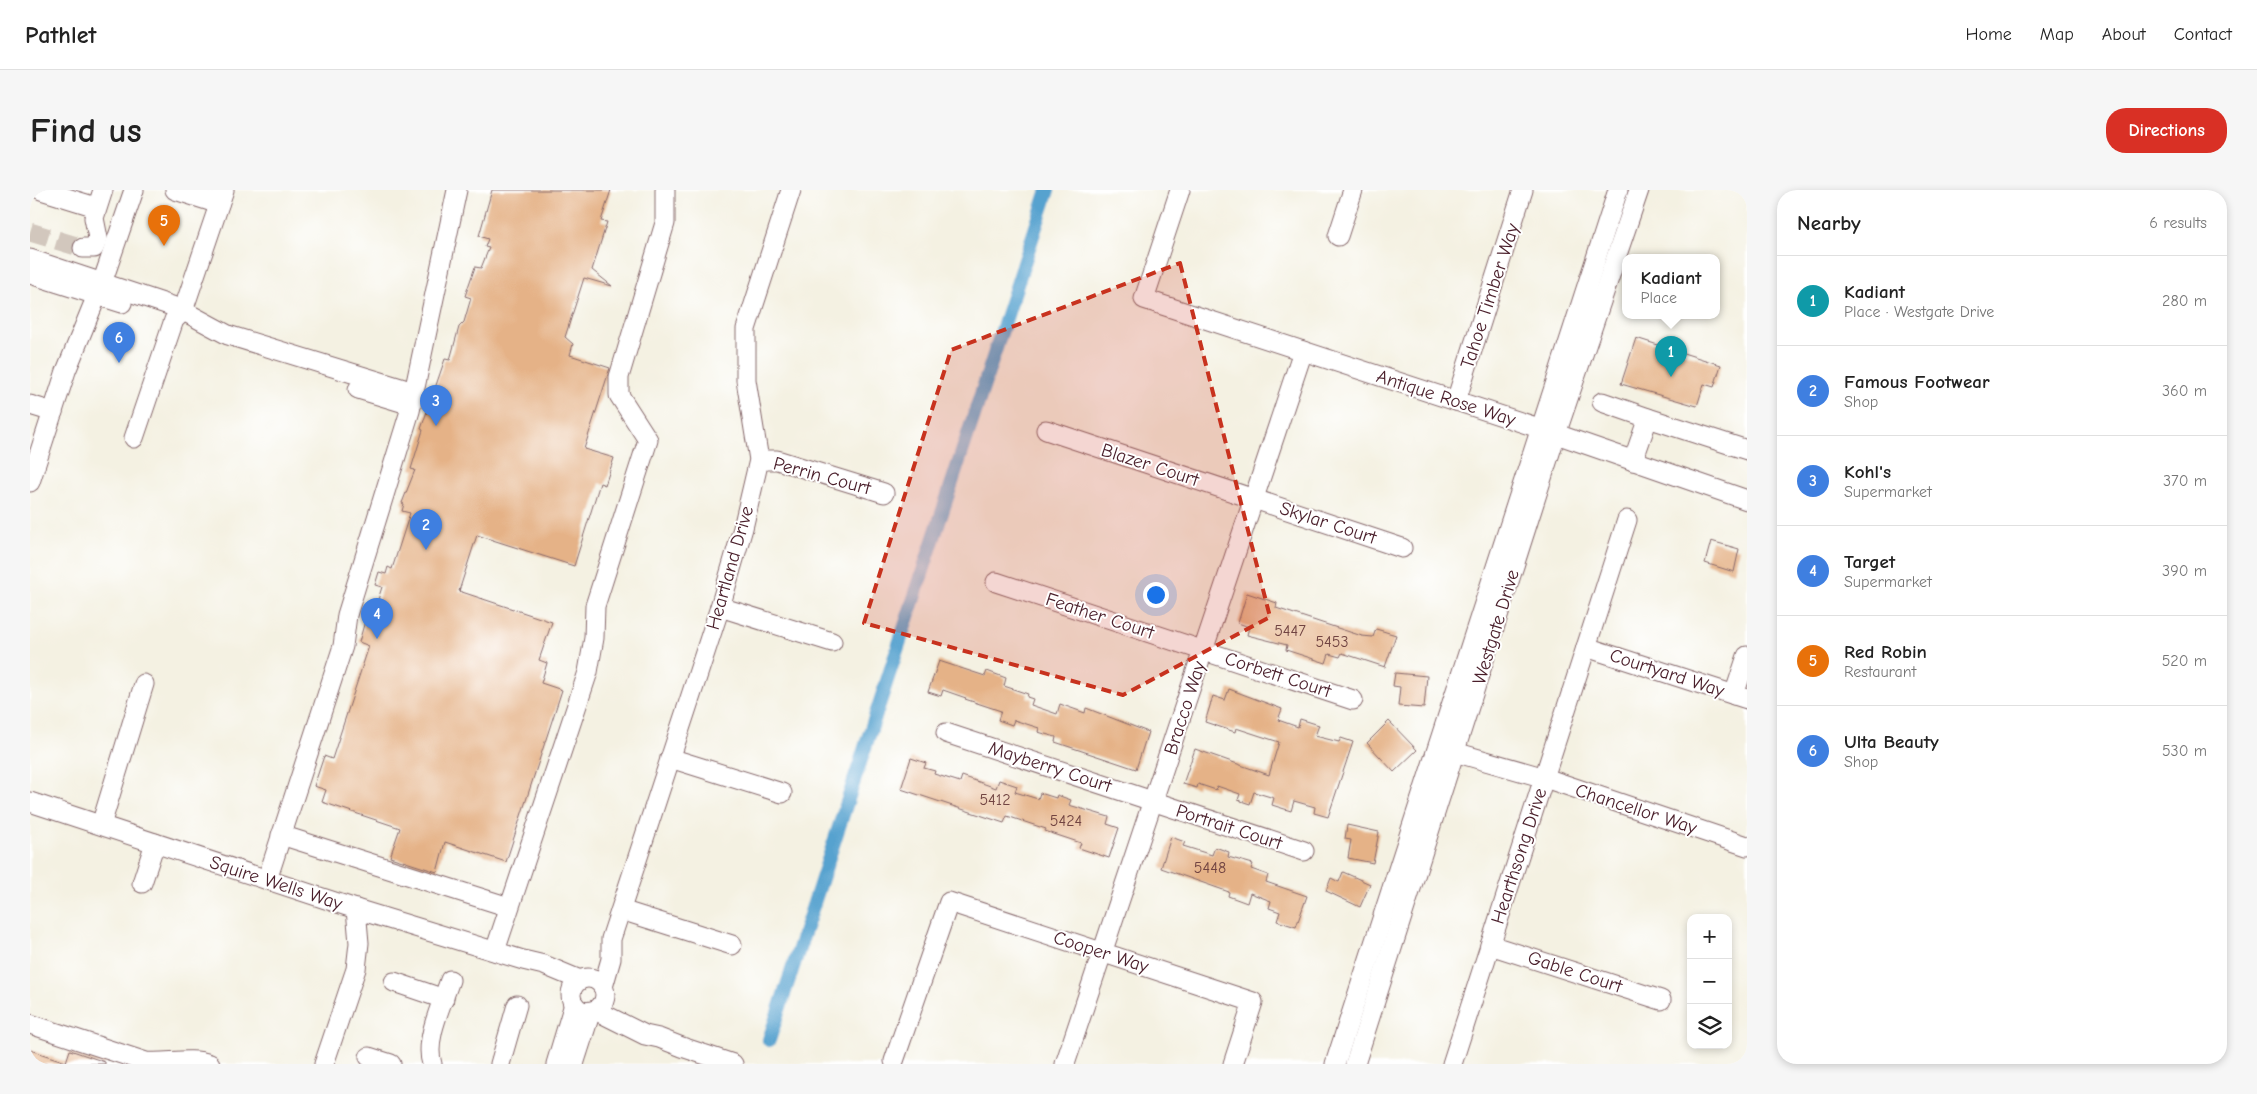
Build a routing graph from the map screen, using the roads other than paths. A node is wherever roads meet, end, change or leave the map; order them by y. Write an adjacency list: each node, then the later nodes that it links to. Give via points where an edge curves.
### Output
1 (42, 190): 13 (street)
2 (134, 190): 18 (street)
3 (175, 190): 12 (street)
4 (456, 190): 21 (street)
5 (665, 190): 62 (street, via 665,223 619,377 619,395 648,440 595,606 588,672)
6 (792, 190): 31 (street, Heartland Drive, via 746,329 746,380)
7 (1180, 190): 20 (street, Antique Rose Way, via 1144,299)
8 (1353, 190): 14 (street)
9 (1523, 190): 22 (street, Tahoe Timber Way)
10 (1618, 190): 28 (street, Westgate Drive)
11 (1638, 190): 28 (street, Westgate Drive)
12 (221, 197): 19 (street)
13 (99, 199): 15 (street, via 94,218 98,238 94,248)
14 (1338, 236)
15 (83, 248)
16 (30, 259): 18 (street)
17 (30, 274): 18 (street)
18 (100, 289): 19 (street); 25 (street)
19 (179, 316): 21 (street); 29 (street)
20 (1303, 351): 22 (street, Antique Rose Way); 35 (street, Bracco Way)
21 (413, 399): 56 (street, via 347,615 343,646)
22 (1456, 401): 28 (street, Antique Rose Way)
23 (1602, 402): 26 (street)
24 (30, 405): 25 (street)
25 (53, 412): 33 (street)
26 (1648, 418): 30 (street); 32 (street)
27 (1046, 430): 35 (street, Blazer Court)
28 (1548, 431): 32 (street, Antique Rose Way); 49 (street, Westgate Drive)
29 (134, 438)
30 (1747, 450)
31 (759, 460): 34 (street, Perrin Court, via 777,460); 40 (street, Heartland Drive)
32 (1633, 461): 36 (street, Antique Rose Way)
33 (30, 482)
34 (884, 493)
35 (1254, 499): 38 (street, Skylar Court); 43 (street, Bracco Way)
36 (1747, 500)
37 (1627, 520): 42 (street, Hearthsong Drive)
38 (1402, 548)
39 (996, 582): 43 (street, Feather Court)
40 (720, 607): 41 (street); 50 (street, Heartland Drive)
41 (832, 642)
42 (1586, 647): 46 (street, Courtyard Way); 51 (street, Hearthsong Drive)
43 (1204, 650): 47 (street, Corbett Court); 54 (street, Bracco Way)
44 (1747, 656): 46 (street)
45 (144, 684): 55 (street)
46 (1741, 697)
47 (1353, 700)
48 (946, 733): 54 (street, Mayberry Court)
49 (1447, 750): 51 (street, Chancellor Way); 92 (street, Westgate Drive); 93 (street, Westgate Drive)
50 (670, 758): 52 (street); 64 (street, Heartland Drive)
51 (1545, 778): 58 (street, Chancellor Way); 66 (street, Hearthsong Drive)
52 (782, 793)
53 (30, 802): 55 (street, Squire Wells Way)
54 (1154, 802): 59 (street, Portrait Court); 69 (street, Bracco Way)
55 (101, 825): 57 (street, Squire Wells Way)
56 (281, 835): 60 (street); 62 (street)
57 (155, 843): 60 (street, Squire Wells Way); 61 (street)
58 (1747, 846)
59 (1304, 851)
60 (267, 880): 63 (street, Squire Wells Way)
61 (142, 883)
62 (510, 907): 68 (street)
63 (356, 909): 68 (street, Squire Wells Way); 85 (street, via 359,944 356,969)
64 (621, 910): 65 (street, Heartland Drive); 67 (street)
65 (611, 939): 71 (street, Heartland Drive); 76 (street, Heartland Drive, via 611,958)
66 (1490, 944): 75 (street, Gable Court); 94 (street, Hearthsong Drive)
67 (732, 945)
68 (495, 951): 70 (street, Squire Wells Way)
69 (1104, 953): 82 (street, Cooper Way, via 949,902); 90 (street, Bracco Way); 91 (street, Cooper Way, via 1253,1002)
70 (523, 960): 71 (street, Squire Wells Way); 77 (street, Squire Wells Way, via 563,989)
71 (583, 979): 76 (street, via 598,982); 77 (street, via 572,988)
72 (450, 980): 74 (street)
73 (394, 982): 74 (street)
74 (444, 999): 87 (street, via 429,1048)
75 (1661, 1000)
76 (599, 1001): 77 (street, via 578,1009); 80 (street, via 645,1035 659,1038); 83 (street, Heartland Drive)
77 (573, 1002): 83 (street)
78 (517, 1005): 88 (street)
79 (30, 1024): 84 (street, via 146,1062 162,1064 190,1060)
80 (679, 1056): 89 (street)
81 (369, 1057): 86 (street)
82 (894, 1061)
83 (566, 1062)
84 (210, 1064)
85 (324, 1064)
86 (391, 1064)
87 (432, 1064)
88 (500, 1064)
89 (733, 1064)
90 (1065, 1064)
91 (1233, 1064)
92 (1335, 1064)
93 (1355, 1064)
94 (1452, 1064)

